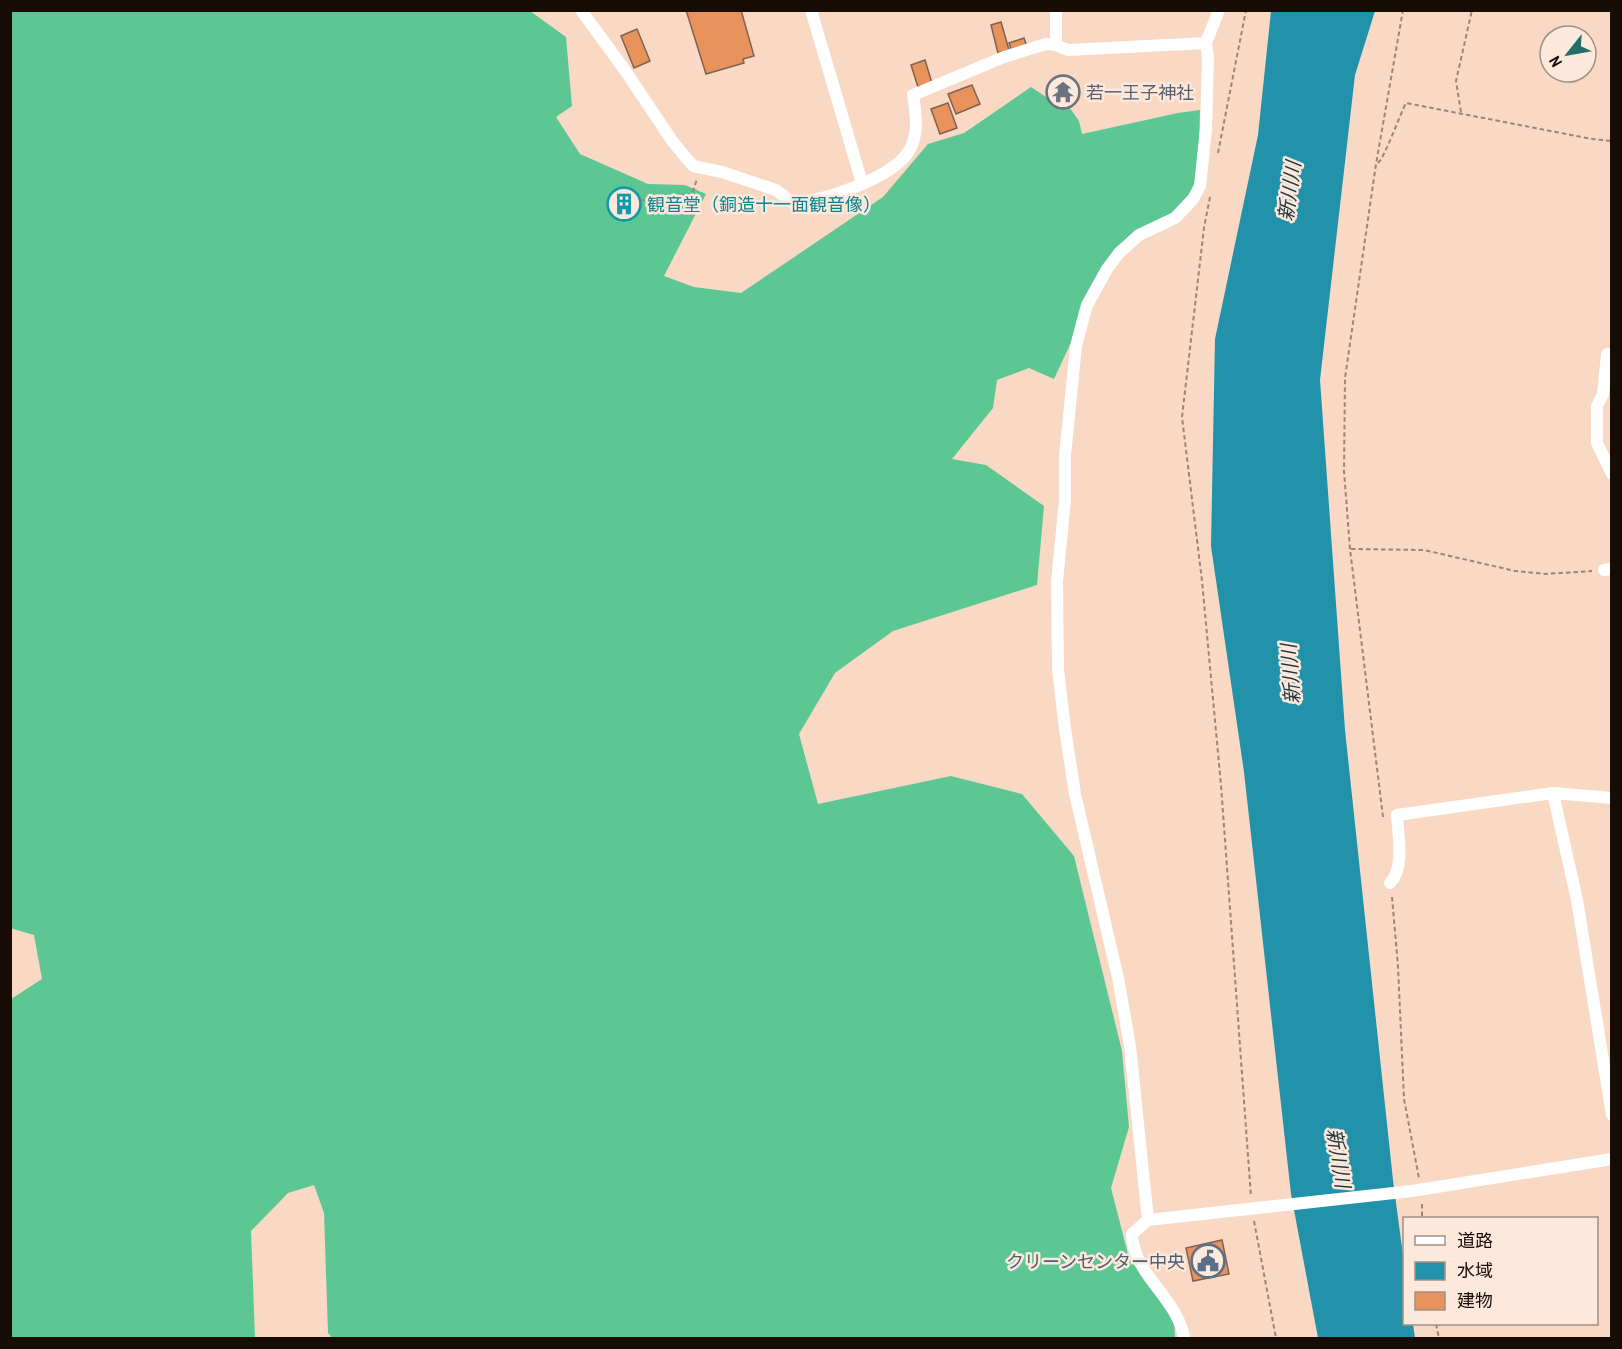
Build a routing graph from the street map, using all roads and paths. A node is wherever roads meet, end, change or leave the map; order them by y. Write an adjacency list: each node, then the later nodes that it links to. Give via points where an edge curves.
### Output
1 (581, 10): 14 (street, via 672,142 693,166)
2 (811, 10): 15 (street)
3 (1056, 10): 9 (street)
4 (1219, 10): 8 (street)
5 (1246, 10): 12 (path)
6 (1403, 10): 13 (path)
7 (1472, 10): 10 (path, via 1456,81)
8 (1206, 43): 9 (street, via 1068,50); 30 (street, via 1206,129 1200,186 1175,218 1139,234 1119,253 1084,315 1076,346 1065,456 1058,582 1058,669 1065,729 1075,794 1130,1046)
9 (1056, 45): 15 (street, via 1046,44 1004,57 913,95 918,123 908,152 892,170)
10 (1461, 112): 11 (path); 13 (path, via 1406,103 1383,159)
11 (1611, 141)
12 (1217, 161)
13 (1376, 165): 20 (path, via 1345,378 1344,471)
14 (701, 168): 15 (street, via 776,190 793,203 811,202); 17 (path, via 692,194)
15 (862, 183)
16 (1210, 194): 29 (path, via 1182,417 1221,785)
17 (627, 202)
18 (1611, 354): 19 (street, via 1607,354 1603,394 1597,406 1597,443)
19 (1611, 474)
20 (1350, 549): 21 (path, via 1424,550 1545,574); 24 (path)
21 (1608, 569)
22 (1553, 794): 23 (street); 25 (street, via 1397,815 1398,861 1396,878); 26 (street, via 1577,900)
23 (1611, 798)
24 (1383, 818)
25 (1390, 883): 28 (path, via 1404,1099)
26 (1611, 1115)
27 (1611, 1159): 28 (street)
28 (1416, 1190): 29 (street)
29 (1252, 1210): 30 (street); 32 (path)
30 (1148, 1220): 31 (street, via 1132,1233 1132,1246 1145,1272 1171,1305)
31 (1184, 1338)
32 (1276, 1338)

